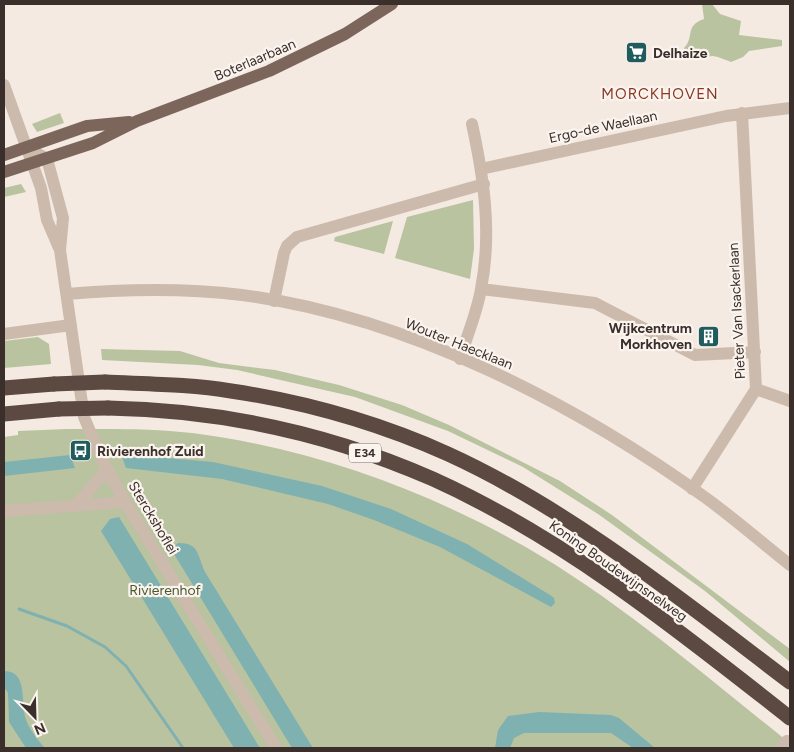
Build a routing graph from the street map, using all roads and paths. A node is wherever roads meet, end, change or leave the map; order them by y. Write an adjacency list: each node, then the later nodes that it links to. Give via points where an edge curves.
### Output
1 (392, 4): 2 (main road, Boterlaarbaan)
2 (383, 8): 6 (main road, Boterlaarbaan, via 345,34 269,71)
3 (4, 85): 8 (street, Sterckshoflei)
4 (790, 108): 5 (street, Ergo-de Waellaan)
5 (742, 113): 12 (street, Ergo-de Waellaan); 21 (street, Pieter Van Isackerlaan)
6 (137, 121): 8 (main road, Boterlaarbaan, via 87,126); 10 (main road, Boterlaarbaan, via 93,143)
7 (472, 124): 12 (street)
8 (26, 148): 9 (main road, Boterlaarbaan); 10 (street); 11 (street, Sterckshoflei)
9 (4, 156)
10 (47, 158): 11 (main road, Boterlaarbaan); 15 (street, Sterckshoflei, via 63,218)
11 (32, 164): 13 (main road, Boterlaarbaan); 15 (street, Sterckshoflei, via 47,220)
12 (482, 169): 14 (street)
13 (4, 172)
14 (484, 184): 16 (street, via 486,250); 18 (street, via 297,237 284,253)
15 (60, 250): 17 (street, Sterckshoflei)
16 (481, 289): 21 (street, via 595,304 694,355); 22 (street)
17 (66, 294): 18 (street, Wouter Haecklaan, via 191,291); 19 (street, Sterckshoflei)
18 (274, 301): 22 (street, Wouter Haecklaan, via 372,326)
19 (71, 324): 20 (street); 27 (street, Sterckshoflei, via 84,417)
20 (4, 334)
21 (755, 352): 24 (street, Pieter Van Isackerlaan)
22 (460, 359): 28 (street, Wouter Haecklaan, via 553,401)
23 (4, 388): 33 (highway, Koning Boudewijnsnelweg / E34, bridge, via 105,382 182,385 286,402 396,433 449,455 542,505 613,552)
24 (756, 389): 25 (street); 28 (street, Pieter Van Isackerlaan)
25 (790, 401)
26 (4, 414): 34 (highway, Koning Boudewijnsnelweg / E34, bridge, via 108,408 176,411 254,423 338,444 432,479 524,527 598,573)
27 (107, 470): 29 (street, Sterckshoflei); 30 (street)
28 (692, 488): 32 (street, Wouter Haecklaan)
29 (125, 502): 30 (street); 35 (street, Sterckshoflei)
30 (78, 504): 31 (street)
31 (4, 511)
32 (790, 565)
33 (790, 682)
34 (790, 718)
35 (276, 748)

